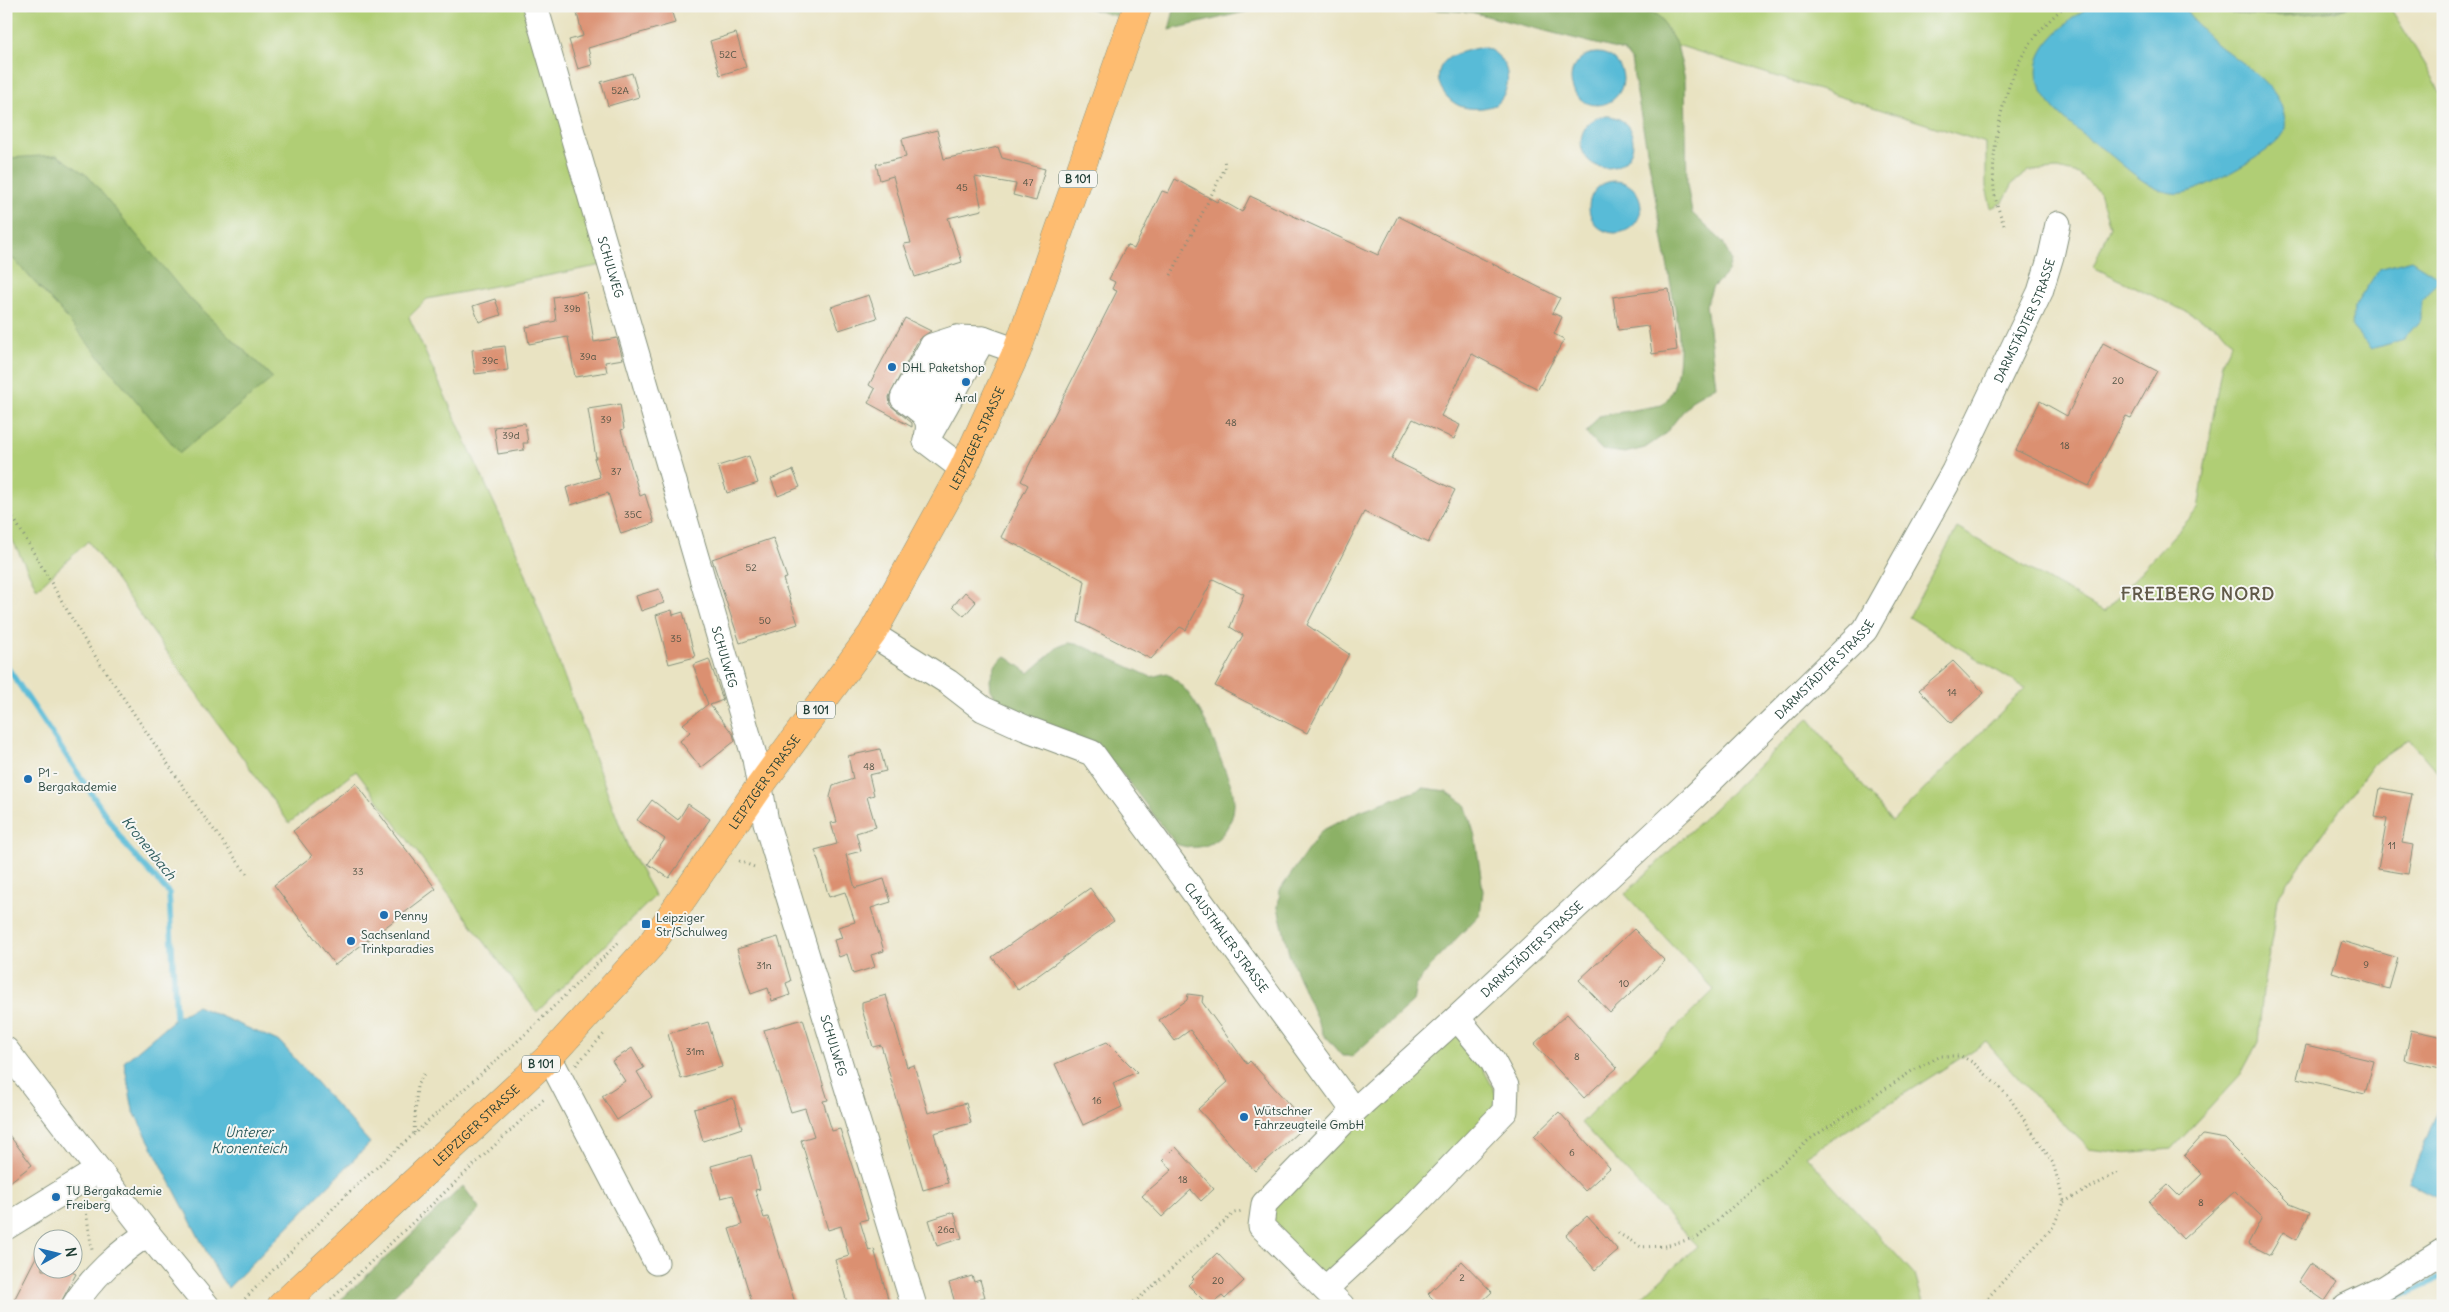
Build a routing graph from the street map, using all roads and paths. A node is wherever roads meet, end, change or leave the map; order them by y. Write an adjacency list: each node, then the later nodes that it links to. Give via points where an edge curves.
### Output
1 (535, 6): 14 (street, SCHULWEG, via 755,758)
2 (1138, 6): 9 (main road, LEIPZIGER STRASSE / B 101)
3 (2065, 6): 6 (path, via 2028,46 2009,91 1994,154 1994,190)
4 (1224, 158): 7 (path, via 1225,168)
5 (2058, 224): 17 (street, DARMSTÄDTER STRASSE, via 2040,292 1954,471 1866,630 1693,798)
6 (2004, 226)
7 (1171, 275)
8 (983, 339): 9 (street); 10 (street); 10 (street, via 957,338 932,346 902,398 925,414 929,422)
9 (1017, 352): 11 (main road, LEIPZIGER STRASSE / B 101)
10 (926, 441): 11 (street)
11 (963, 469): 13 (main road, LEIPZIGER STRASSE / B 101)
12 (6, 505): 15 (path, via 86,642)
13 (872, 634): 14 (main road, LEIPZIGER STRASSE / B 101); 21 (street, CLAUSTHALER STRASSE, via 948,682 983,709 1092,753)
14 (760, 786): 19 (main road, LEIPZIGER STRASSE / B 101, via 655,938); 38 (street, SCHULWEG, via 766,822)
15 (247, 874)
16 (610, 951): 22 (path, via 530,1030)
17 (1457, 1018): 21 (street, DARMSTÄDTER STRASSE); 33 (street, via 1492,1060 1506,1086 1505,1111 1401,1219)
18 (6, 1050): 24 (street)
19 (549, 1057): 31 (street); 37 (main road, LEIPZIGER STRASSE / B 101)
20 (426, 1071): 22 (path, via 417,1085)
21 (1354, 1111): 26 (street)
22 (414, 1133): 36 (path, via 347,1194)
23 (2119, 1172): 25 (path)
24 (89, 1174): 27 (street); 28 (street); 32 (path)
25 (2064, 1202): 29 (path, via 2053,1163 2008,1097 1974,1062 1961,1056 1941,1056 1912,1071 1810,1139 1698,1236 1665,1246 1642,1247); 41 (path, via 2053,1227)
26 (1264, 1204): 33 (street, via 1261,1226); 39 (path, via 1234,1213 1136,1300)
27 (6, 1226)
28 (148, 1234): 32 (street); 35 (street)
29 (1618, 1234)
30 (2443, 1251): 42 (street, via 2384,1288)
31 (656, 1262)
32 (97, 1276): 34 (street)
33 (1325, 1289): 40 (street)
34 (74, 1306)
35 (207, 1306)
36 (238, 1306)
37 (281, 1306)
38 (914, 1306)
39 (1119, 1306)
40 (1342, 1306)
41 (1980, 1306)
42 (2346, 1306)

